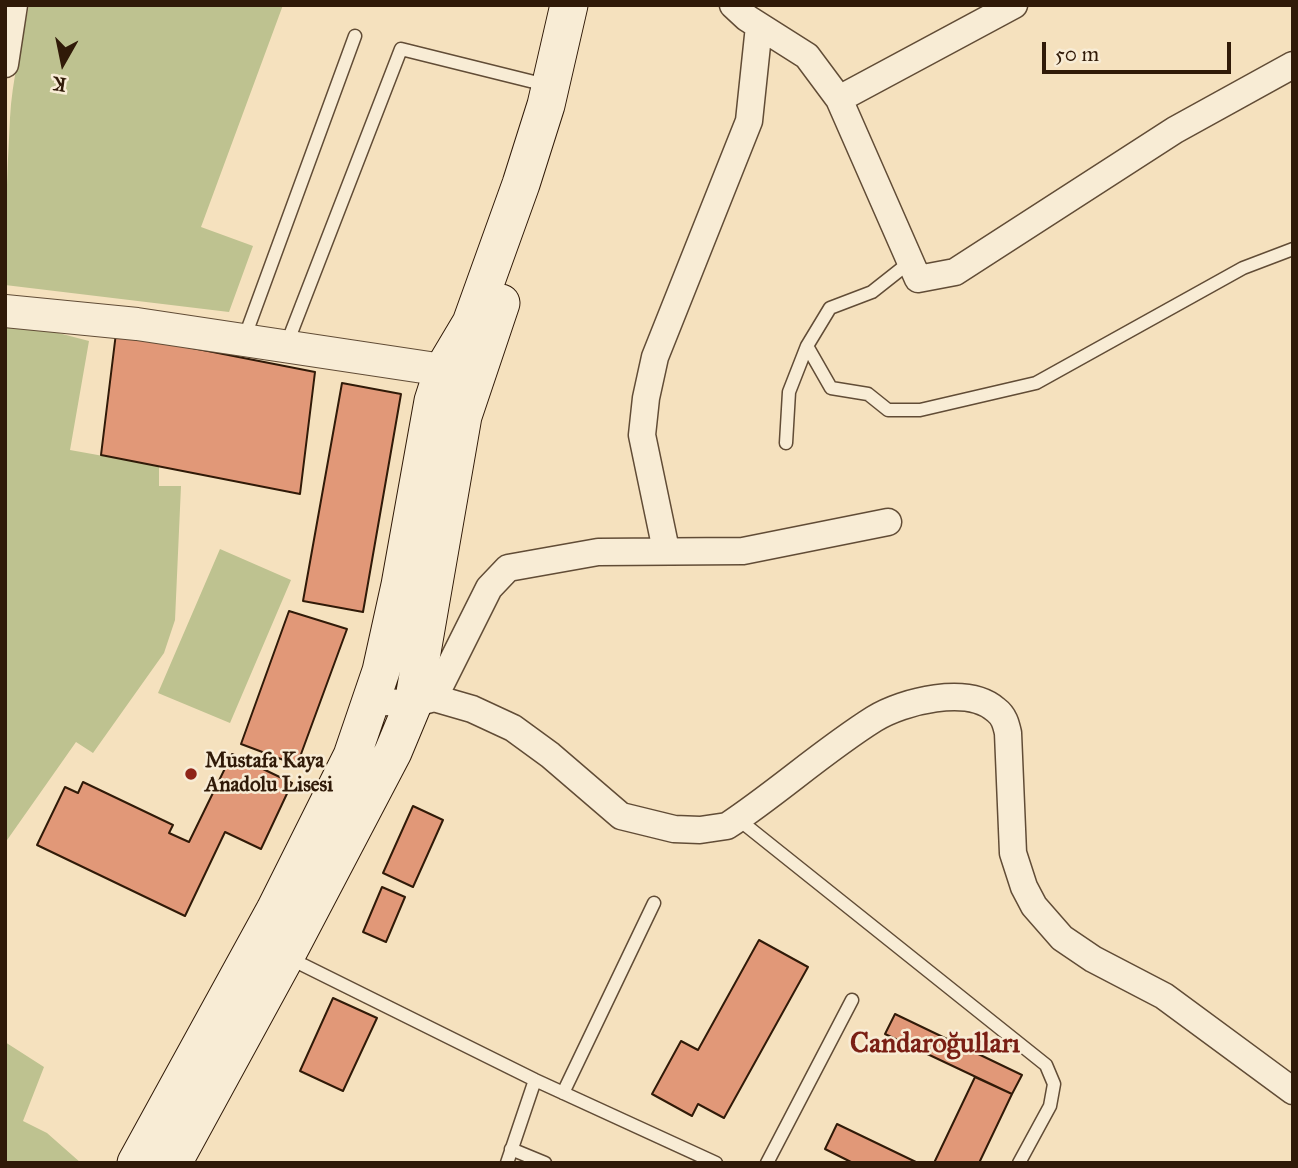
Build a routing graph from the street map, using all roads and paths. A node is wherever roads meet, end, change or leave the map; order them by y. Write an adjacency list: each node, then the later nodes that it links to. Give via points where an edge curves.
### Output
1 (14, 5): 8 (street)
2 (569, 5): 10 (main road)
3 (587, 5): 18 (main road, via 561,134)
4 (733, 5): 6 (street)
5 (1014, 5): 11 (street)
6 (759, 26): 11 (street, via 807,55); 21 (street, via 749,121 655,357 646,398 642,435)
7 (355, 36): 15 (lane)
8 (5, 64)
9 (1293, 65): 13 (street, via 1175,130 955,272 918,279)
10 (550, 86): 17 (lane, via 401,49); 18 (main road, via 536,141 471,323)
11 (839, 99): 13 (street)
12 (1293, 248): 16 (lane, via 1243,268 1036,383 920,410 888,410 868,394 831,388)
13 (910, 262): 16 (lane, via 872,292 830,308)
14 (5, 311): 15 (street, via 137,324)
15 (244, 341): 17 (street)
16 (807, 346): 19 (lane, via 789,392)
17 (285, 347): 18 (street)
18 (459, 375): 22 (main road, via 433,401 400,585); 23 (main road, via 463,416)
19 (786, 443)
20 (888, 523): 21 (street, via 743,551)
21 (666, 550): 23 (street, via 598,552 508,568 489,588)
22 (372, 701): 23 (street); 26 (main road)
23 (424, 701): 24 (street, via 472,709 513,728 621,816 674,829 700,830 727,827); 26 (main road)
24 (738, 819): 29 (street, via 876,718 938,697 980,701 1004,719 1013,853 1024,887 1041,914 1062,938 1164,996); 38 (lane, via 1046,1065 1054,1084 1050,1106)
25 (654, 903): 30 (lane)
26 (272, 949): 28 (lane); 32 (main road); 33 (main road)
27 (852, 1000): 37 (lane)
28 (535, 1080): 30 (lane); 31 (lane)
29 (1293, 1091)
30 (562, 1093): 36 (lane)
31 (511, 1149): 34 (lane); 35 (lane)
32 (136, 1163)
33 (173, 1163)
34 (507, 1163)
35 (545, 1163)
36 (716, 1163)
37 (767, 1163)
38 (1019, 1163)

